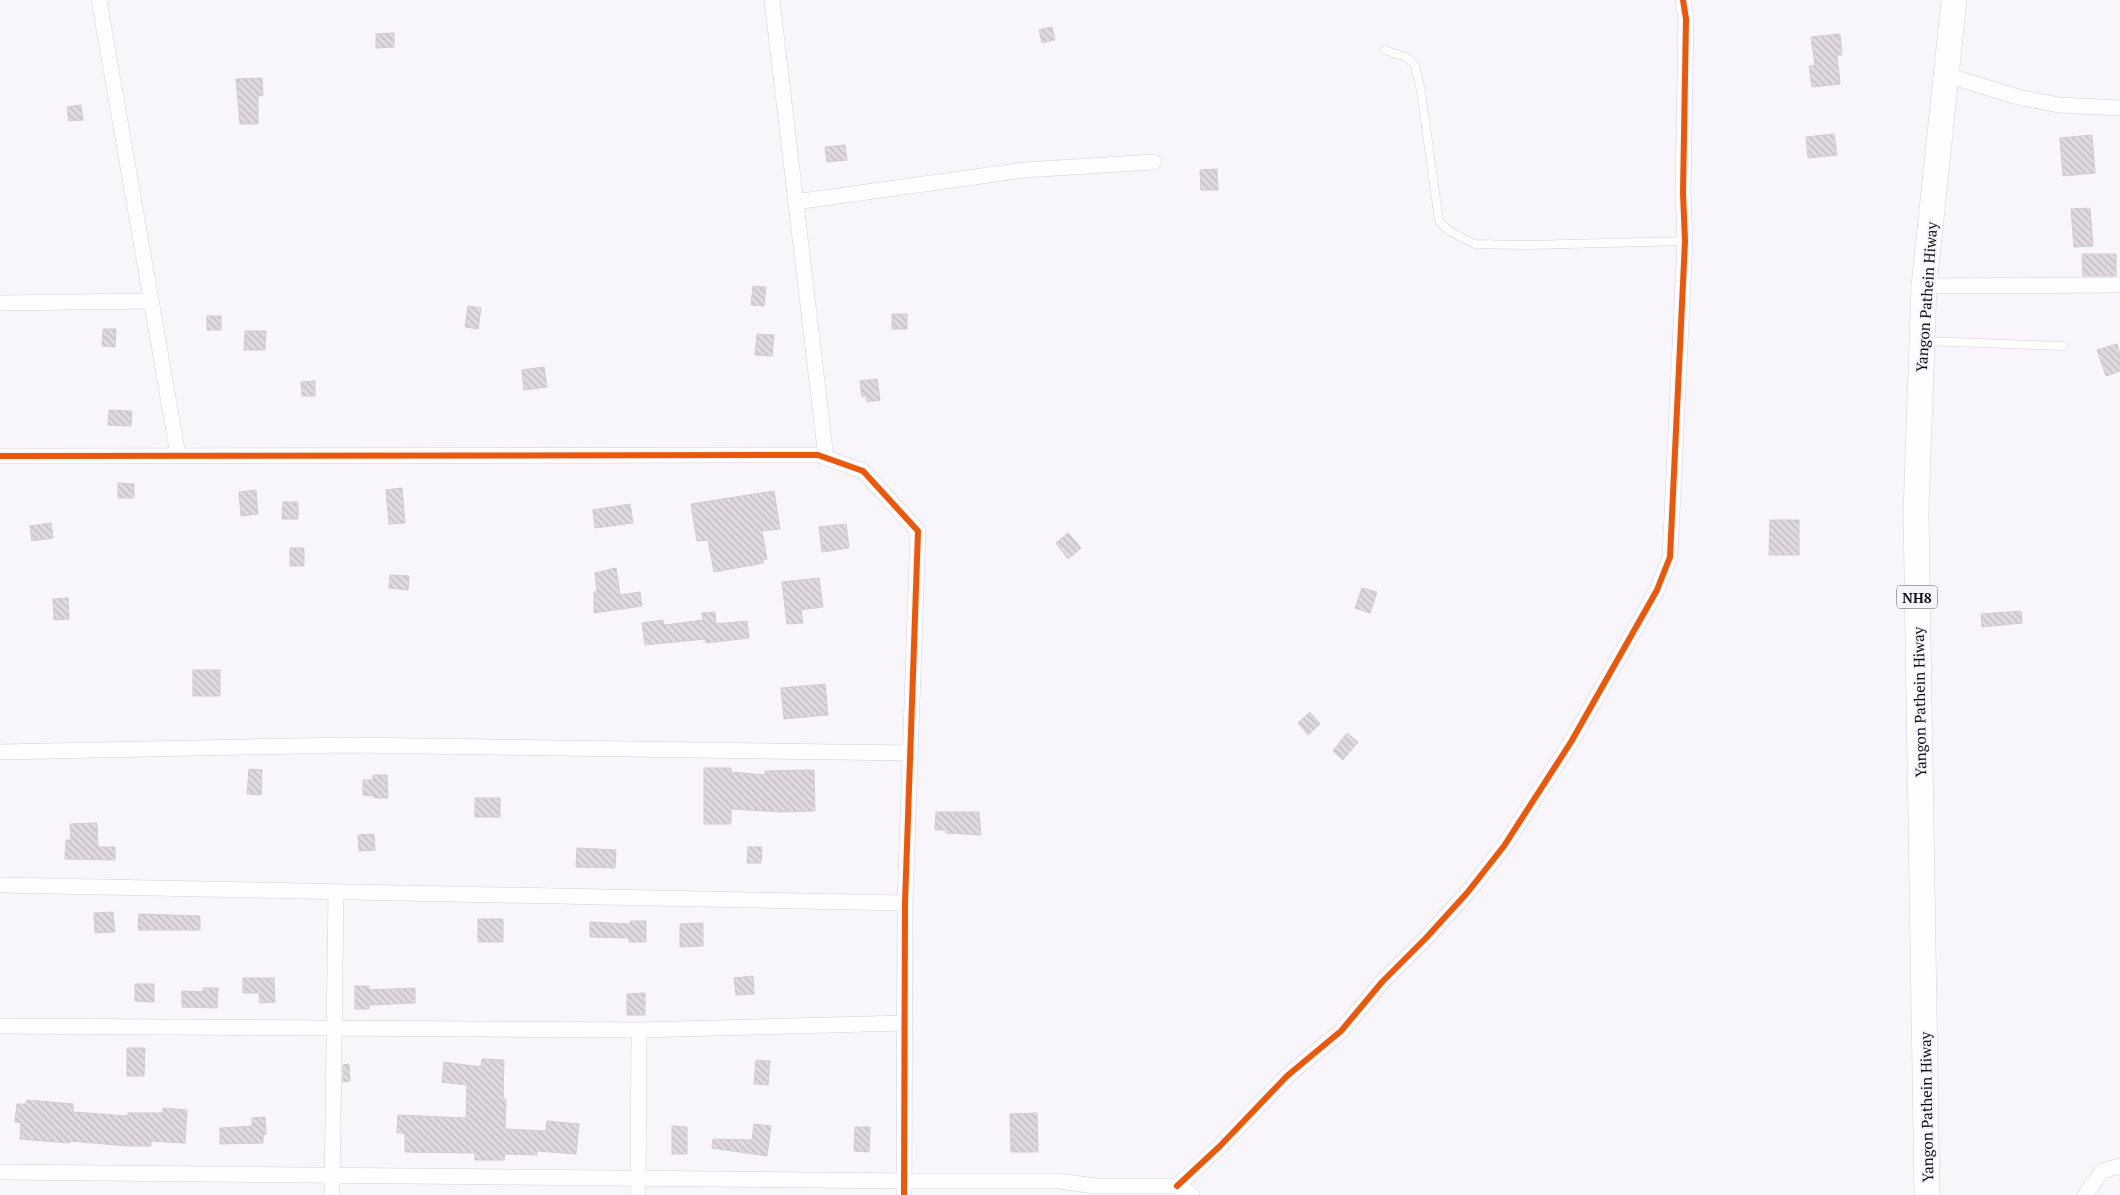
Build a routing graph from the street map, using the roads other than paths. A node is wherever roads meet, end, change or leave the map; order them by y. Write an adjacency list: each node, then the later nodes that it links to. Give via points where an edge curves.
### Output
1 (99, 0): 13 (street)
2 (772, 0): 9 (street)
3 (1683, 0): 10 (street, via 1686,19)
4 (1954, 0): 6 (highway, Yangon Pathein Hiway / NH8)
5 (1384, 50): 10 (lane, via 1406,57 1415,65 1439,222 1449,231 1475,244)
6 (1946, 75): 7 (street, via 2018,97 2059,105); 12 (highway, Yangon Pathein Hiway / NH8)
7 (2120, 108)
8 (1154, 162): 9 (street, via 1024,170)
9 (796, 202): 19 (street)
10 (1685, 241): 33 (street, via 1670,557 1657,590 1572,742 1504,846 1467,893 1382,982 1341,1031 1287,1076)
11 (2120, 285): 12 (street)
12 (1924, 286): 15 (highway, Yangon Pathein Hiway / NH8)
13 (151, 301): 14 (street); 17 (street)
14 (0, 303)
15 (1922, 341): 16 (lane); 38 (highway, Yangon Pathein Hiway / NH8, via 1916,512)
16 (2063, 346)
17 (178, 455): 18 (street); 19 (street, via 818,455)
18 (0, 456)
19 (826, 458): 21 (street, via 863,471 918,531)
20 (0, 752): 21 (street, via 347,745)
21 (910, 752): 24 (street)
22 (0, 885): 23 (street)
23 (336, 892): 24 (street); 27 (street)
24 (906, 903): 25 (street)
25 (905, 1023): 28 (street); 34 (street)
26 (0, 1026): 27 (street)
27 (333, 1028): 28 (street); 31 (street)
28 (639, 1030): 32 (street)
29 (2120, 1166): 39 (street, via 2102,1171)
30 (0, 1172): 31 (street)
31 (332, 1175): 32 (street); 35 (street)
32 (639, 1178): 34 (street); 36 (street)
33 (1177, 1186): 34 (street, via 1095,1186 1058,1181); 37 (street)
34 (904, 1188)
35 (332, 1195)
36 (638, 1195)
37 (1192, 1195)
38 (1927, 1195)
39 (2085, 1195)

